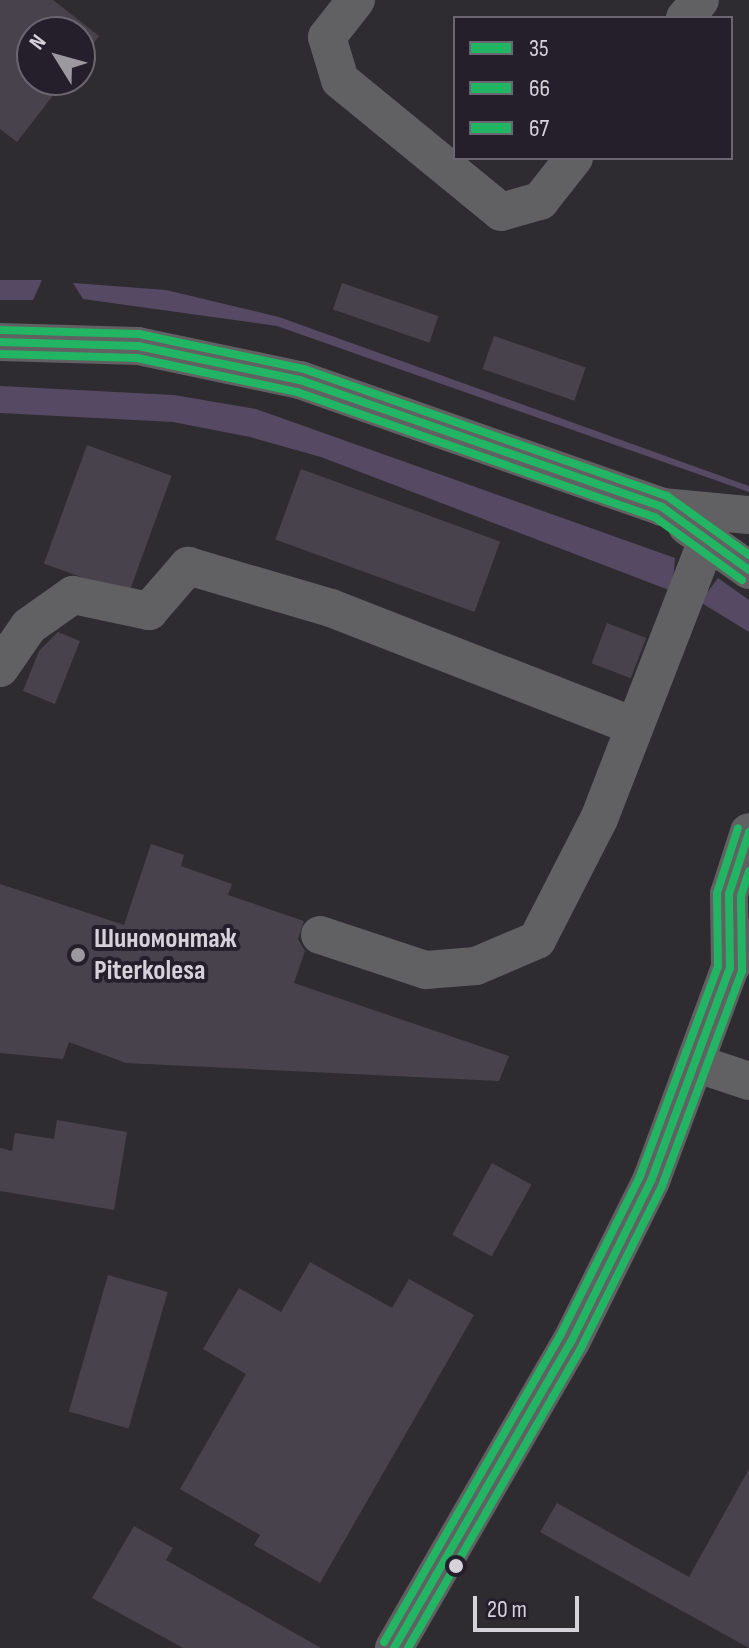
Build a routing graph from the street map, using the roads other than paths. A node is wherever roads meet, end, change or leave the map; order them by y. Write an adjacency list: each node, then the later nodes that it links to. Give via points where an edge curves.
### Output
1 (356, 0): 4 (street, via 327,37 340,80 501,212 540,201)
2 (700, 0): 3 (street)
3 (687, 16)
4 (572, 160)
5 (0, 342): 6 (street, via 138,346 300,380)
6 (662, 507): 7 (street); 8 (street)
7 (749, 515)
8 (707, 541): 9 (street); 11 (street)
9 (749, 570)
10 (0, 668): 11 (street, via 29,626 73,595 149,611 188,566 331,608)
11 (633, 726): 13 (street, via 575,875 537,940 476,966 426,970)
12 (749, 832): 14 (street, via 729,894)
13 (320, 935)
14 (743, 960): 15 (street)
15 (695, 1063): 16 (street); 17 (street, via 651,1181 571,1342)
16 (749, 1081)
17 (394, 1648)

